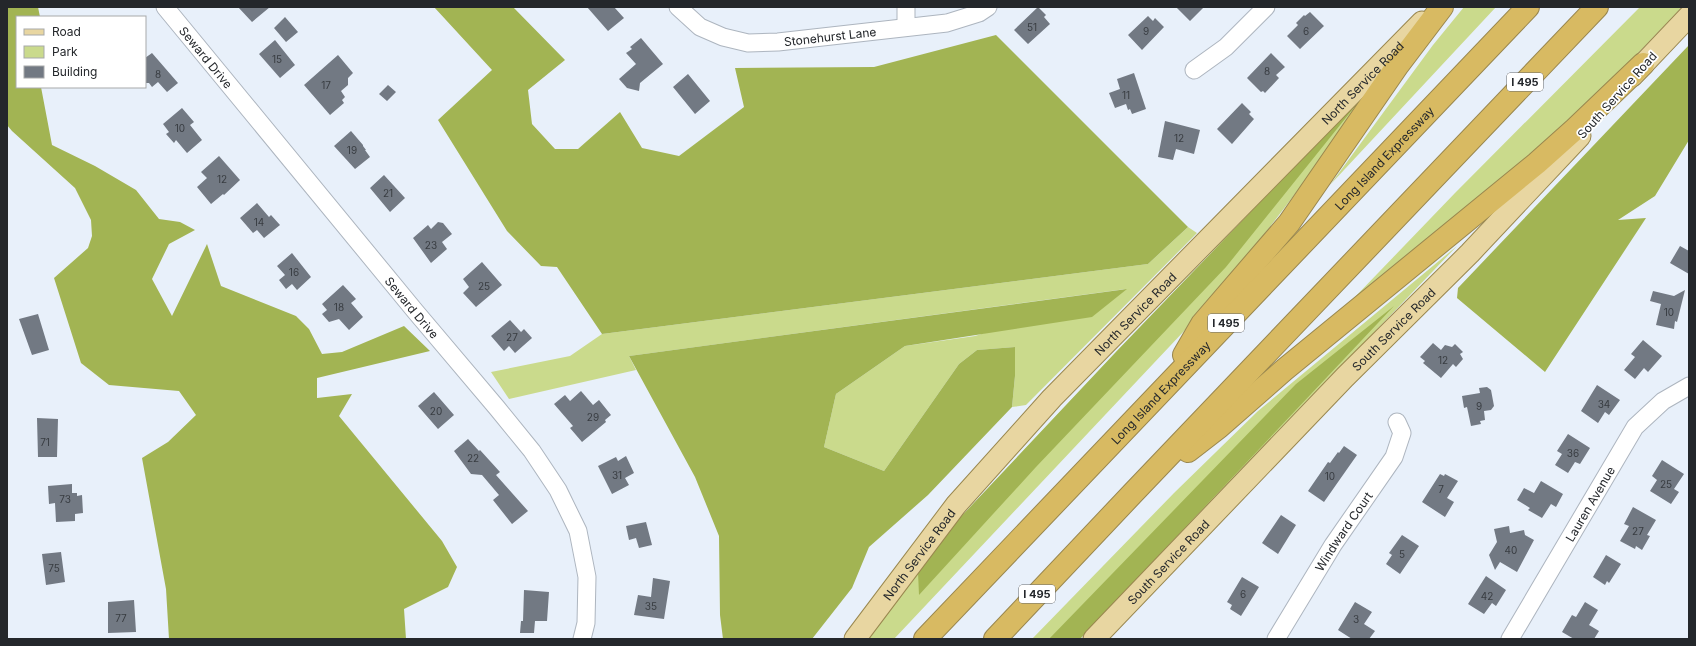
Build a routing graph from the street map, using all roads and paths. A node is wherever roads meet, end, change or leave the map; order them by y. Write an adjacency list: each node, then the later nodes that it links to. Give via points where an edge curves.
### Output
1 (165, 7): 20 (street, Seward Drive, via 532,451 558,490 578,531 587,577 586,623)
2 (678, 7): 12 (street, Stonehurst Lane, via 700,27 723,37 748,42 778,42)
3 (906, 7): 12 (street)
4 (988, 7): 12 (street, Stonehurst Lane, via 979,13 947,24)
5 (1266, 7): 15 (street, via 1226,47)
6 (1436, 7): 21 (main road, North Service Road, via 1052,398 956,506)
7 (1442, 7): 16 (highway, via 1398,65 1289,223 1202,324)
8 (1528, 7): 16 (highway, Long Island Expressway / I 495)
9 (1597, 7): 13 (highway, I 495)
10 (1604, 7): 13 (highway)
11 (1689, 16): 14 (main road, South Service Road)
12 (906, 27)
13 (1572, 33): 19 (highway, I 495)
14 (1643, 64): 19 (highway, via 1537,163 1219,426); 24 (main road, South Service Road, via 1581,135 1470,253 1345,376)
15 (1194, 70)
16 (1167, 385): 22 (highway, Long Island Expressway / I 495)
17 (1689, 386): 26 (street, Lauren Avenue, via 1663,401 1635,427)
18 (1397, 422): 25 (street, Windward Court, via 1402,433 1394,457 1333,545)
19 (1132, 494): 23 (highway, I 495)
20 (582, 639)
21 (855, 639)
22 (925, 639)
23 (995, 639)
24 (1094, 639)
25 (1276, 639)
26 (1510, 639)

